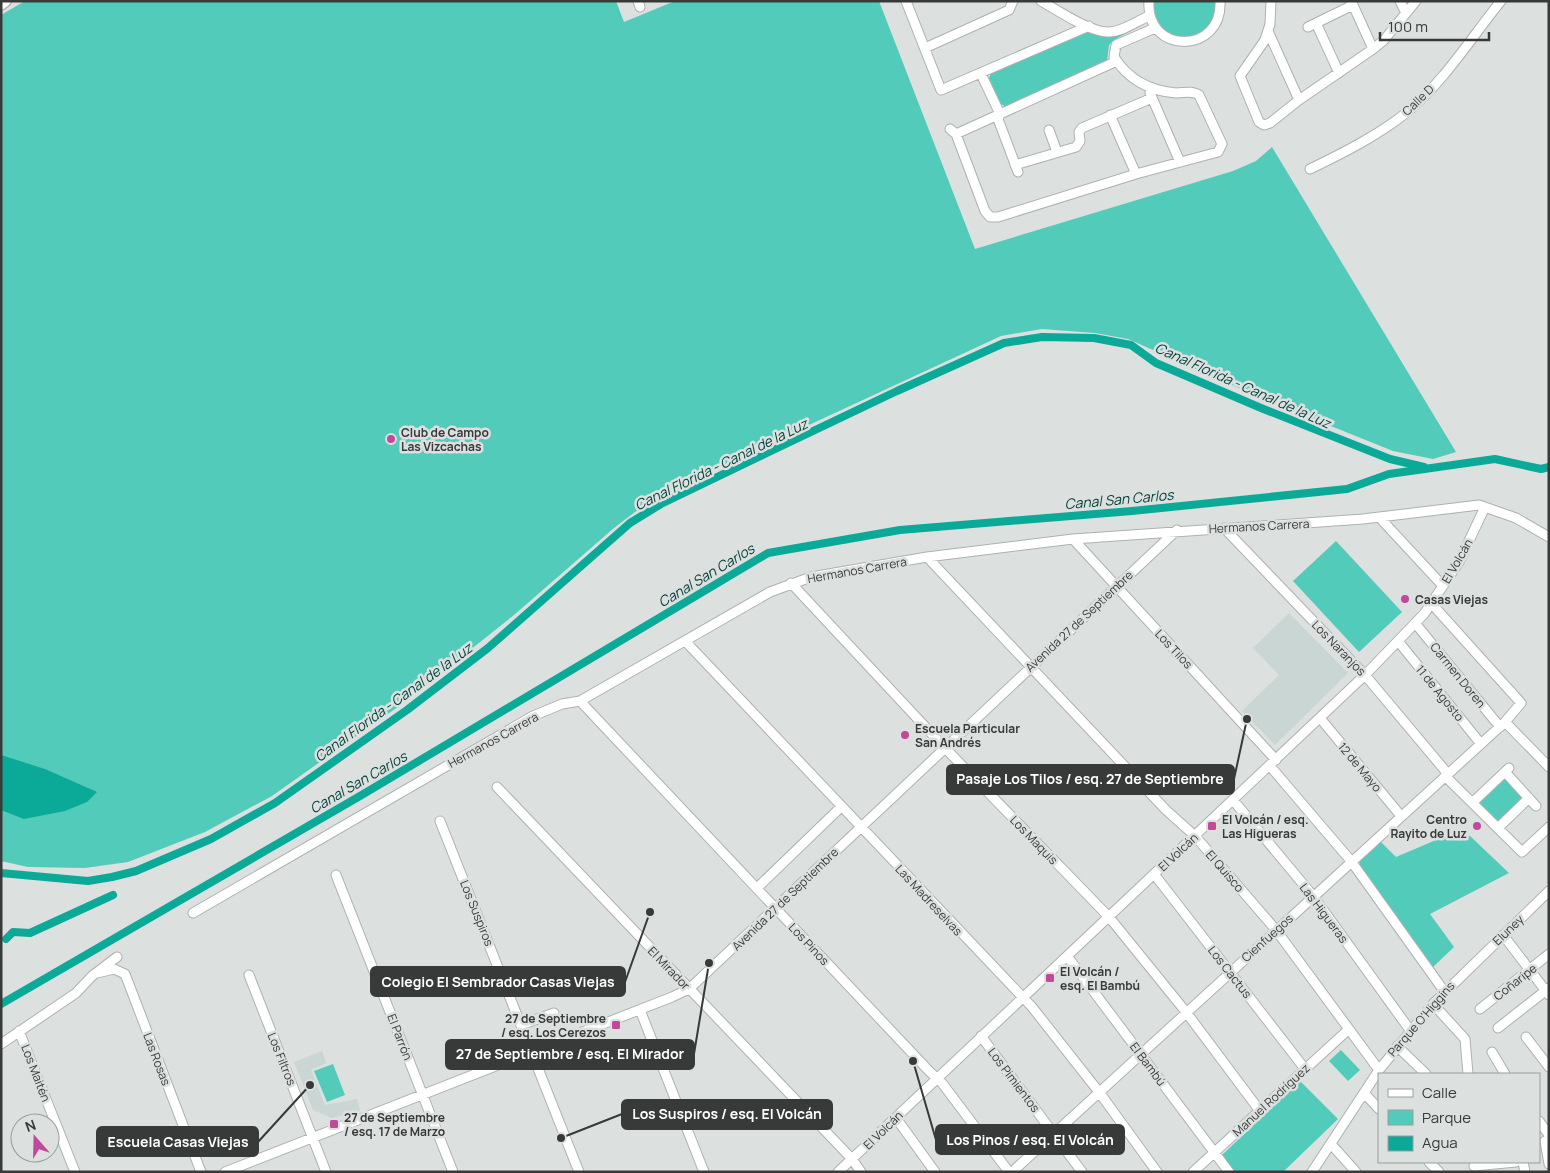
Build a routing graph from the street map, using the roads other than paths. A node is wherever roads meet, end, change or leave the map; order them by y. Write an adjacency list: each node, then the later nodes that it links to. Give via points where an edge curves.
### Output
1 (5, 1): 12 (main road)
2 (906, 1): 18 (street)
3 (1013, 1): 18 (street, via 1009,10)
4 (1040, 1): 15 (street)
5 (1148, 1): 14 (street)
6 (1220, 1): 16 (street, via 1217,22 1198,40 1173,41)
7 (1271, 1): 17 (street)
8 (1400, 1): 13 (street)
9 (1416, 1): 13 (street)
10 (1501, 1): 33 (street, Calle D, via 1443,74 1406,113 1363,142)
11 (1352, 3): 19 (street); 21 (street, via 1312,25)
12 (1, 4)
13 (1406, 13): 19 (street)
14 (1149, 16): 15 (street, via 1110,32); 16 (street)
15 (1089, 26): 22 (street)
16 (1155, 28): 20 (street, via 1116,45 1114,54)
17 (1268, 31): 25 (street); 25 (street, via 1256,55 1241,73 1241,82 1259,122 1264,125 1270,123)
18 (925, 48): 22 (street, via 941,90)
19 (1373, 49): 21 (street)
20 (1117, 61): 23 (street); 26 (street)
21 (1339, 73): 25 (street)
22 (981, 74): 26 (street)
23 (1148, 88): 24 (street); 32 (street, via 1198,93 1222,144 1221,150)
24 (1152, 98): 27 (street); 32 (street)
25 (1299, 100)
26 (1000, 114): 30 (street, via 998,119 1016,169); 34 (street, via 953,131 990,217)
27 (1110, 116): 29 (street, via 1082,128 1078,132 1080,141); 34 (street)
28 (1049, 130): 30 (street)
29 (1076, 147): 30 (street); 31 (street)
30 (1056, 152)
31 (1080, 156)
32 (1180, 162): 34 (street)
33 (1310, 169)
34 (1136, 174)
35 (1485, 507): 36 (street, Hermanos Carrera, via 1439,508); 39 (street, Hermanos Carrera, via 1516,518); 44 (street, El Volcán, via 1459,562)
36 (1379, 517): 37 (street, Hermanos Carrera); 44 (street)
37 (1224, 528): 38 (street, Hermanos Carrera); 50 (street, Los Naranjos)
38 (1178, 530): 40 (street, Hermanos Carrera); 43 (street, Avenida 27 de Septiembre)
39 (1549, 536)
40 (1073, 539): 41 (street, Hermanos Carrera); 43 (street, Los Tilos)
41 (927, 557): 42 (street, Hermanos Carrera); 49 (street, El Quisco)
42 (791, 583): 47 (street, Hermanos Carrera); 55 (street, Los Maquis)
43 (1116, 586): 49 (street, Avenida 27 de Septiembre); 56 (street, Los Tilos)
44 (1443, 586): 45 (street, El Volcán)
45 (1431, 603): 46 (street, El Volcán); 53 (street, Cienfuegos, via 1521,702)
46 (1415, 623): 48 (street, El Volcán); 53 (street, Carmen Doren)
47 (686, 642): 51 (street, Hermanos Carrera); 64 (street, Las Madreselvas)
48 (1398, 642): 50 (street, El Volcán); 54 (street, 11 de Agosto)
49 (1030, 667): 55 (street, Avenida 27 de Septiembre); 70 (street, El Quisco, via 1166,810)
50 (1365, 675): 52 (street, El Volcán); 58 (street, Los Naranjos)
51 (580, 701): 74 (street, Los Pinos); 78 (street, Hermanos Carrera, via 562,704 528,719)
52 (1320, 718): 56 (street, El Volcán); 65 (street, 12 de Mayo)
53 (1503, 725): 54 (street, Cienfuegos); 57 (street, Carmen Doren)
54 (1481, 744): 58 (street, Cienfuegos)
55 (945, 748): 67 (street, Avenida 27 de Septiembre); 79 (street, Los Maquis)
56 (1273, 763): 61 (street, El Volcán); 71 (street, Los Tilos)
57 (1549, 768)
58 (1447, 775): 62 (street, Los Naranjos); 65 (street, Cienfuegos)
59 (497, 787): 90 (street, El Mirador)
60 (1529, 798): 62 (street, via 1507,770); 63 (street); 68 (street)
61 (1233, 800): 70 (street, El Volcán); 76 (street, Las Higueras)
62 (1472, 803): 68 (street, Los Naranjos)
63 (1536, 806)
64 (840, 807): 67 (street, Las Madreselvas); 74 (street)
65 (1401, 816): 71 (street, Cienfuegos)
66 (440, 821): 99 (street, Los Suspiros)
67 (860, 828): 77 (street, Avenida 27 de Septiembre); 93 (street, Las Madreselvas)
68 (1498, 828): 69 (street, Los Naranjos, via 1522,852)
69 (1549, 828)
70 (1195, 836): 72 (street, El Volcán); 80 (street, El Quisco)
71 (1350, 861): 76 (street, Cienfuegos); 91 (street, Los Tilos)
72 (1154, 874): 79 (street, El Volcán); 87 (street, Los Cactus)
73 (336, 875): 120 (street, El Parrón)
74 (757, 888): 77 (street, Los Pinos)
75 (1549, 891): 81 (street, Eluney)
76 (1313, 896): 80 (street, Cienfuegos); 102 (street, Las Higueras)
77 (775, 908): 90 (street, Avenida 27 de Septiembre); 117 (street, Los Pinos)
78 (192, 913)
79 (1109, 917): 83 (street, El Volcán); 97 (street, Los Maquis)
80 (1276, 930): 87 (street, Cienfuegos); 101 (street, El Quisco)
81 (1503, 935): 85 (street, Eluney); 86 (street)
82 (1549, 954): 86 (street, Coñaripe)
83 (1067, 956): 93 (street, El Volcán); 110 (street, El Bambú)
84 (116, 957): 88 (street)
85 (1466, 969): 91 (street, Parque O'Higgins)
86 (1530, 971): 92 (street); 95 (street, Coñaripe)
87 (1230, 972): 97 (street, Cienfuegos); 112 (street, Los Cactus)
88 (97, 973): 103 (street, via 76,993); 136 (street, Las Rosas, via 114,968 125,974)
89 (249, 975): 126 (street, Los Filtros)
90 (689, 988): 96 (street, Avenida 27 de Septiembre); 130 (street, El Mirador)
91 (1444, 991): 94 (street, Parque O'Higgins)
92 (1548, 991): 100 (street)
93 (1022, 998): 104 (street, El Volcán); 118 (street, Las Madreselvas)
94 (1433, 1004): 102 (street, Parque O'Higgins); 115 (street, via 1466,1040)
95 (1480, 1009)
96 (640, 1010): 108 (street, Avenida 27 de Septiembre); 141 (street)
97 (1186, 1012): 110 (street, Cienfuegos); 122 (street, Los Maquis)
98 (554, 1013): 99 (street)
99 (521, 1026): 108 (street, Los Suspiros)
100 (1498, 1028)
101 (1349, 1029): 112 (street, Manuel Rodríguez); 113 (street, El Quisco)
102 (1410, 1030): 107 (street, Parque O'Higgins)
103 (19, 1031): 106 (street); 135 (street, Los Maitén)
104 (981, 1036): 117 (street, El Volcán); 125 (street, Los Pimientos)
105 (1526, 1037): 111 (street)
106 (1, 1044)
107 (1397, 1046): 113 (street, Parque O'Higgins); 114 (street)
108 (532, 1052): 120 (street, Avenida 27 de Septiembre); 140 (street, Los Suspiros)
109 (1492, 1052): 116 (street)
110 (1140, 1054): 118 (street, Cienfuegos); 129 (street, El Bambú)
111 (1549, 1067)
112 (1305, 1069): 122 (street, Manuel Rodríguez)
113 (1379, 1070): 119 (street, Parque O'Higgins)
114 (1425, 1073)
115 (1468, 1073)
116 (1504, 1073)
117 (937, 1078): 123 (street, El Volcán); 145 (street, Los Pinos)
118 (1099, 1092): 125 (street, Cienfuegos); 147 (street, Las Madreselvas)
119 (1364, 1093): 121 (street); 128 (street, Parque O'Higgins)
120 (422, 1095): 126 (street, Avenida 27 de Septiembre); 139 (street, El Parrón)
121 (1378, 1108)
122 (1260, 1111): 129 (street, Manuel Rodríguez)
123 (896, 1118): 130 (street, El Volcán); 144 (street)
124 (1540, 1124): 127 (street)
125 (1054, 1133): 145 (street, Cienfuegos); 146 (street, Los Pimientos)
126 (313, 1138): 137 (street, Avenida 27 de Septiembre); 138 (street, Los Filtros)
127 (1545, 1140): 132 (street)
128 (1330, 1144): 150 (street, Parque O'Higgins); 151 (street)
129 (1214, 1153): 148 (street, Manuel Rodríguez); 149 (street, El Bambú)
130 (852, 1159): 142 (street, El Volcán); 143 (street, El Mirador)
131 (1513, 1163): 134 (street)
132 (1549, 1164)
133 (1474, 1166): 134 (street)
134 (1498, 1168)
135 (74, 1172)
136 (201, 1172)
137 (225, 1172)
138 (326, 1172)
139 (453, 1172)
140 (579, 1172)
141 (704, 1172)
142 (838, 1172)
143 (861, 1172)
144 (934, 1172)
145 (1010, 1172)
146 (1082, 1172)
147 (1156, 1172)
148 (1193, 1172)
149 (1229, 1172)
150 (1312, 1172)
151 (1356, 1172)

